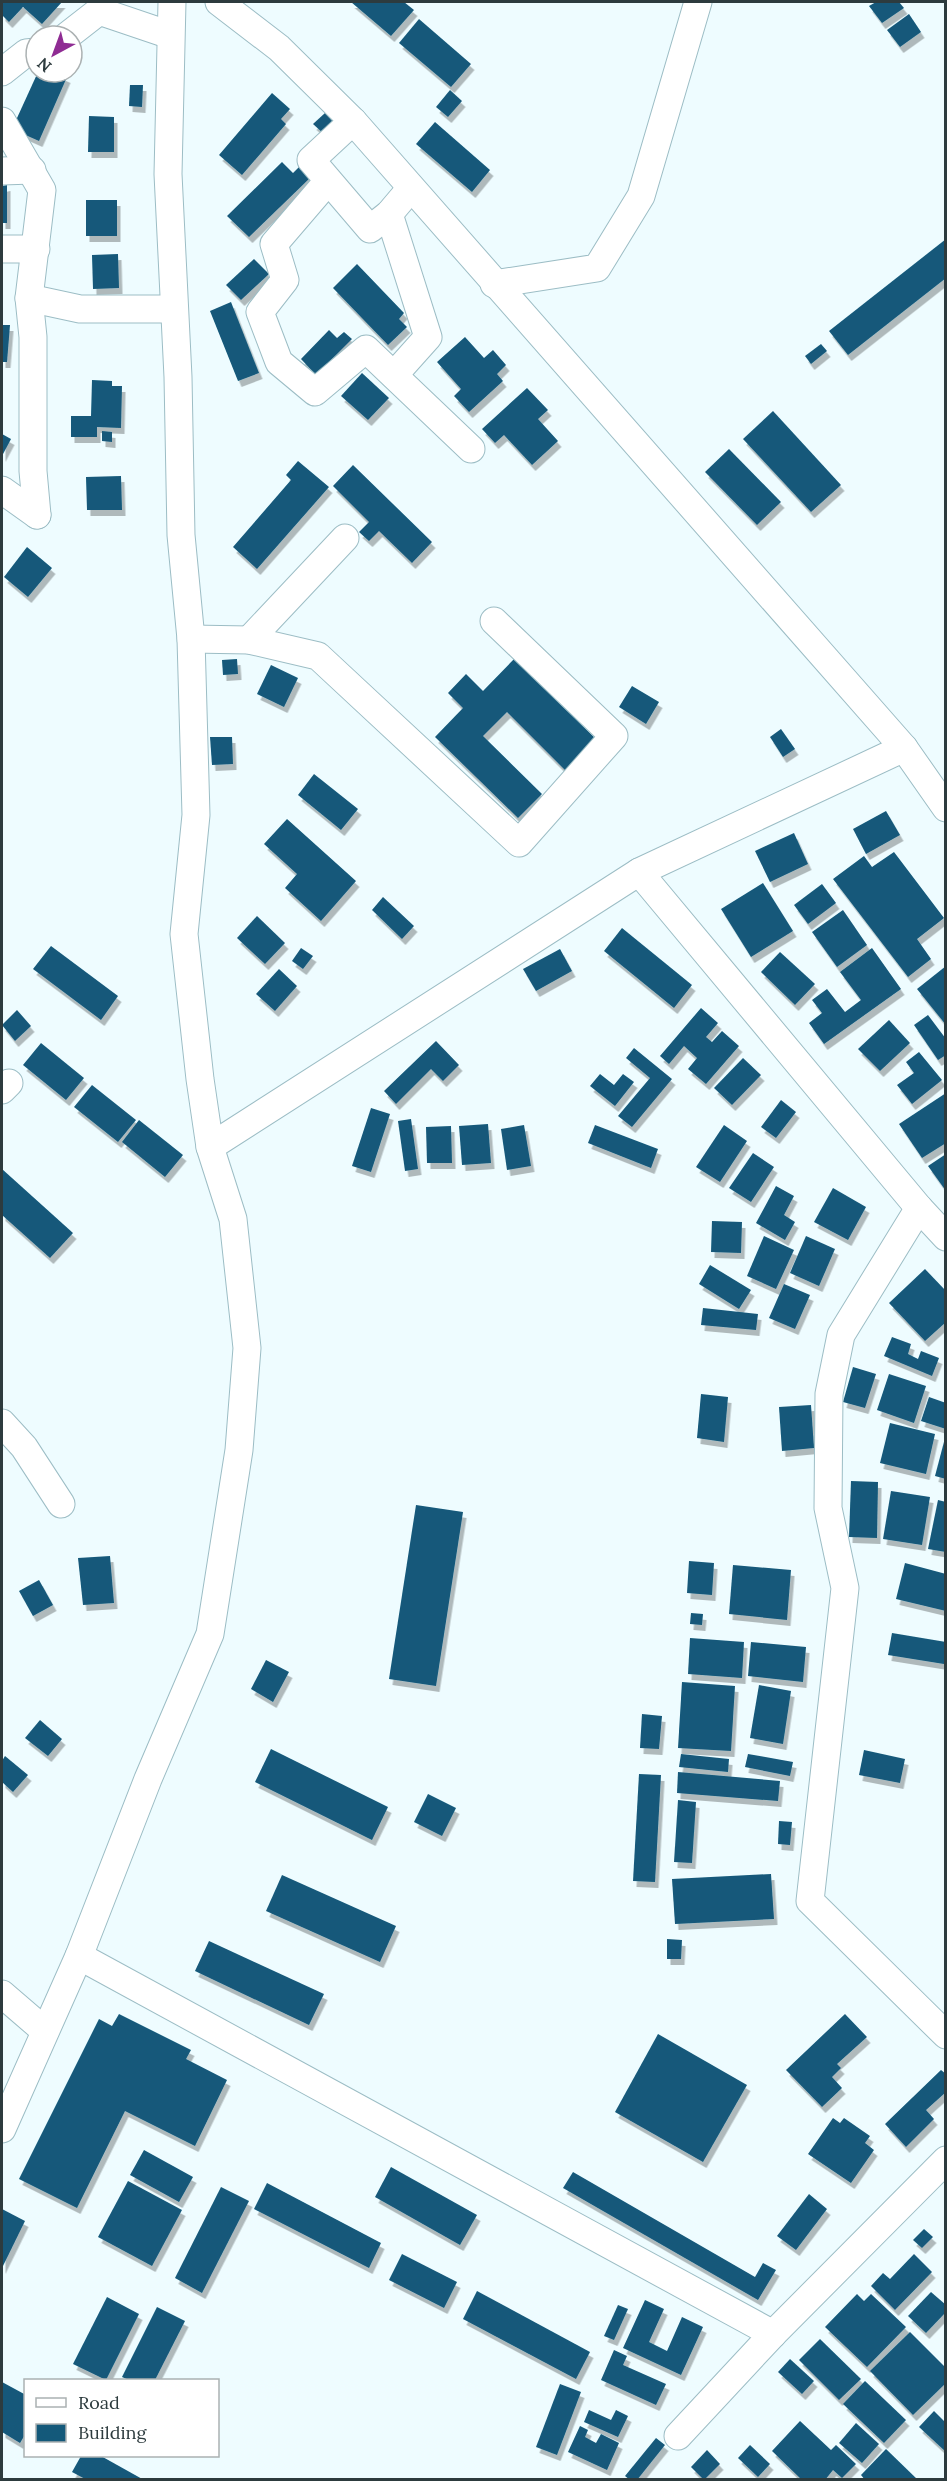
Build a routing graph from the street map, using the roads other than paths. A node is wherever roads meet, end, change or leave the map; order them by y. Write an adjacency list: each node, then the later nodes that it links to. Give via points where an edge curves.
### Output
1 (172, 2): 6 (street)
2 (219, 2): 10 (street, via 279,48)
3 (698, 2): 18 (street, via 641,196 597,268)
4 (94, 6): 5 (street); 6 (street)
5 (78, 24)
6 (170, 35): 20 (street, via 168,174)
7 (24, 55): 8 (street)
8 (2, 72)
9 (2, 121): 11 (street)
10 (353, 121): 13 (street, via 311,160); 14 (street)
11 (32, 170): 12 (street); 17 (street, via 42,190)
12 (2, 171)
13 (328, 181): 15 (street, via 370,229); 21 (street, via 274,244 285,280 260,312 279,363 315,392 366,349)
14 (411, 188): 15 (street); 18 (street)
15 (389, 214): 21 (street, via 428,337)
16 (2, 249): 17 (street)
17 (36, 249): 19 (street)
18 (494, 284): 28 (street)
19 (29, 298): 20 (street, via 80,309); 23 (street, via 37,515)
20 (173, 309): 26 (street, via 181,535)
21 (393, 375): 22 (street)
22 (471, 449)
23 (2, 490)
24 (345, 538): 27 (street)
25 (494, 621): 27 (street, via 614,736 519,843 318,657)
26 (191, 639): 27 (street); 31 (street, via 196,815 184,934)
27 (249, 640)
28 (904, 748): 29 (street); 30 (street)
29 (945, 808)
30 (639, 872): 31 (street); 32 (street)
31 (210, 1147): 36 (street, via 233,1219 247,1348 239,1450 210,1634)
32 (919, 1208): 33 (street); 39 (street, via 841,1335 829,1394 828,1508 845,1588 810,1901)
33 (945, 1237)
34 (2, 1423): 35 (street, via 24,1447)
35 (61, 1504)
36 (78, 1956): 38 (street); 42 (street)
37 (2, 1994): 38 (street)
38 (45, 2031): 40 (street)
39 (945, 2035)
40 (2, 2129)
41 (945, 2160): 42 (street)
42 (773, 2334): 43 (street)
43 (678, 2436)

